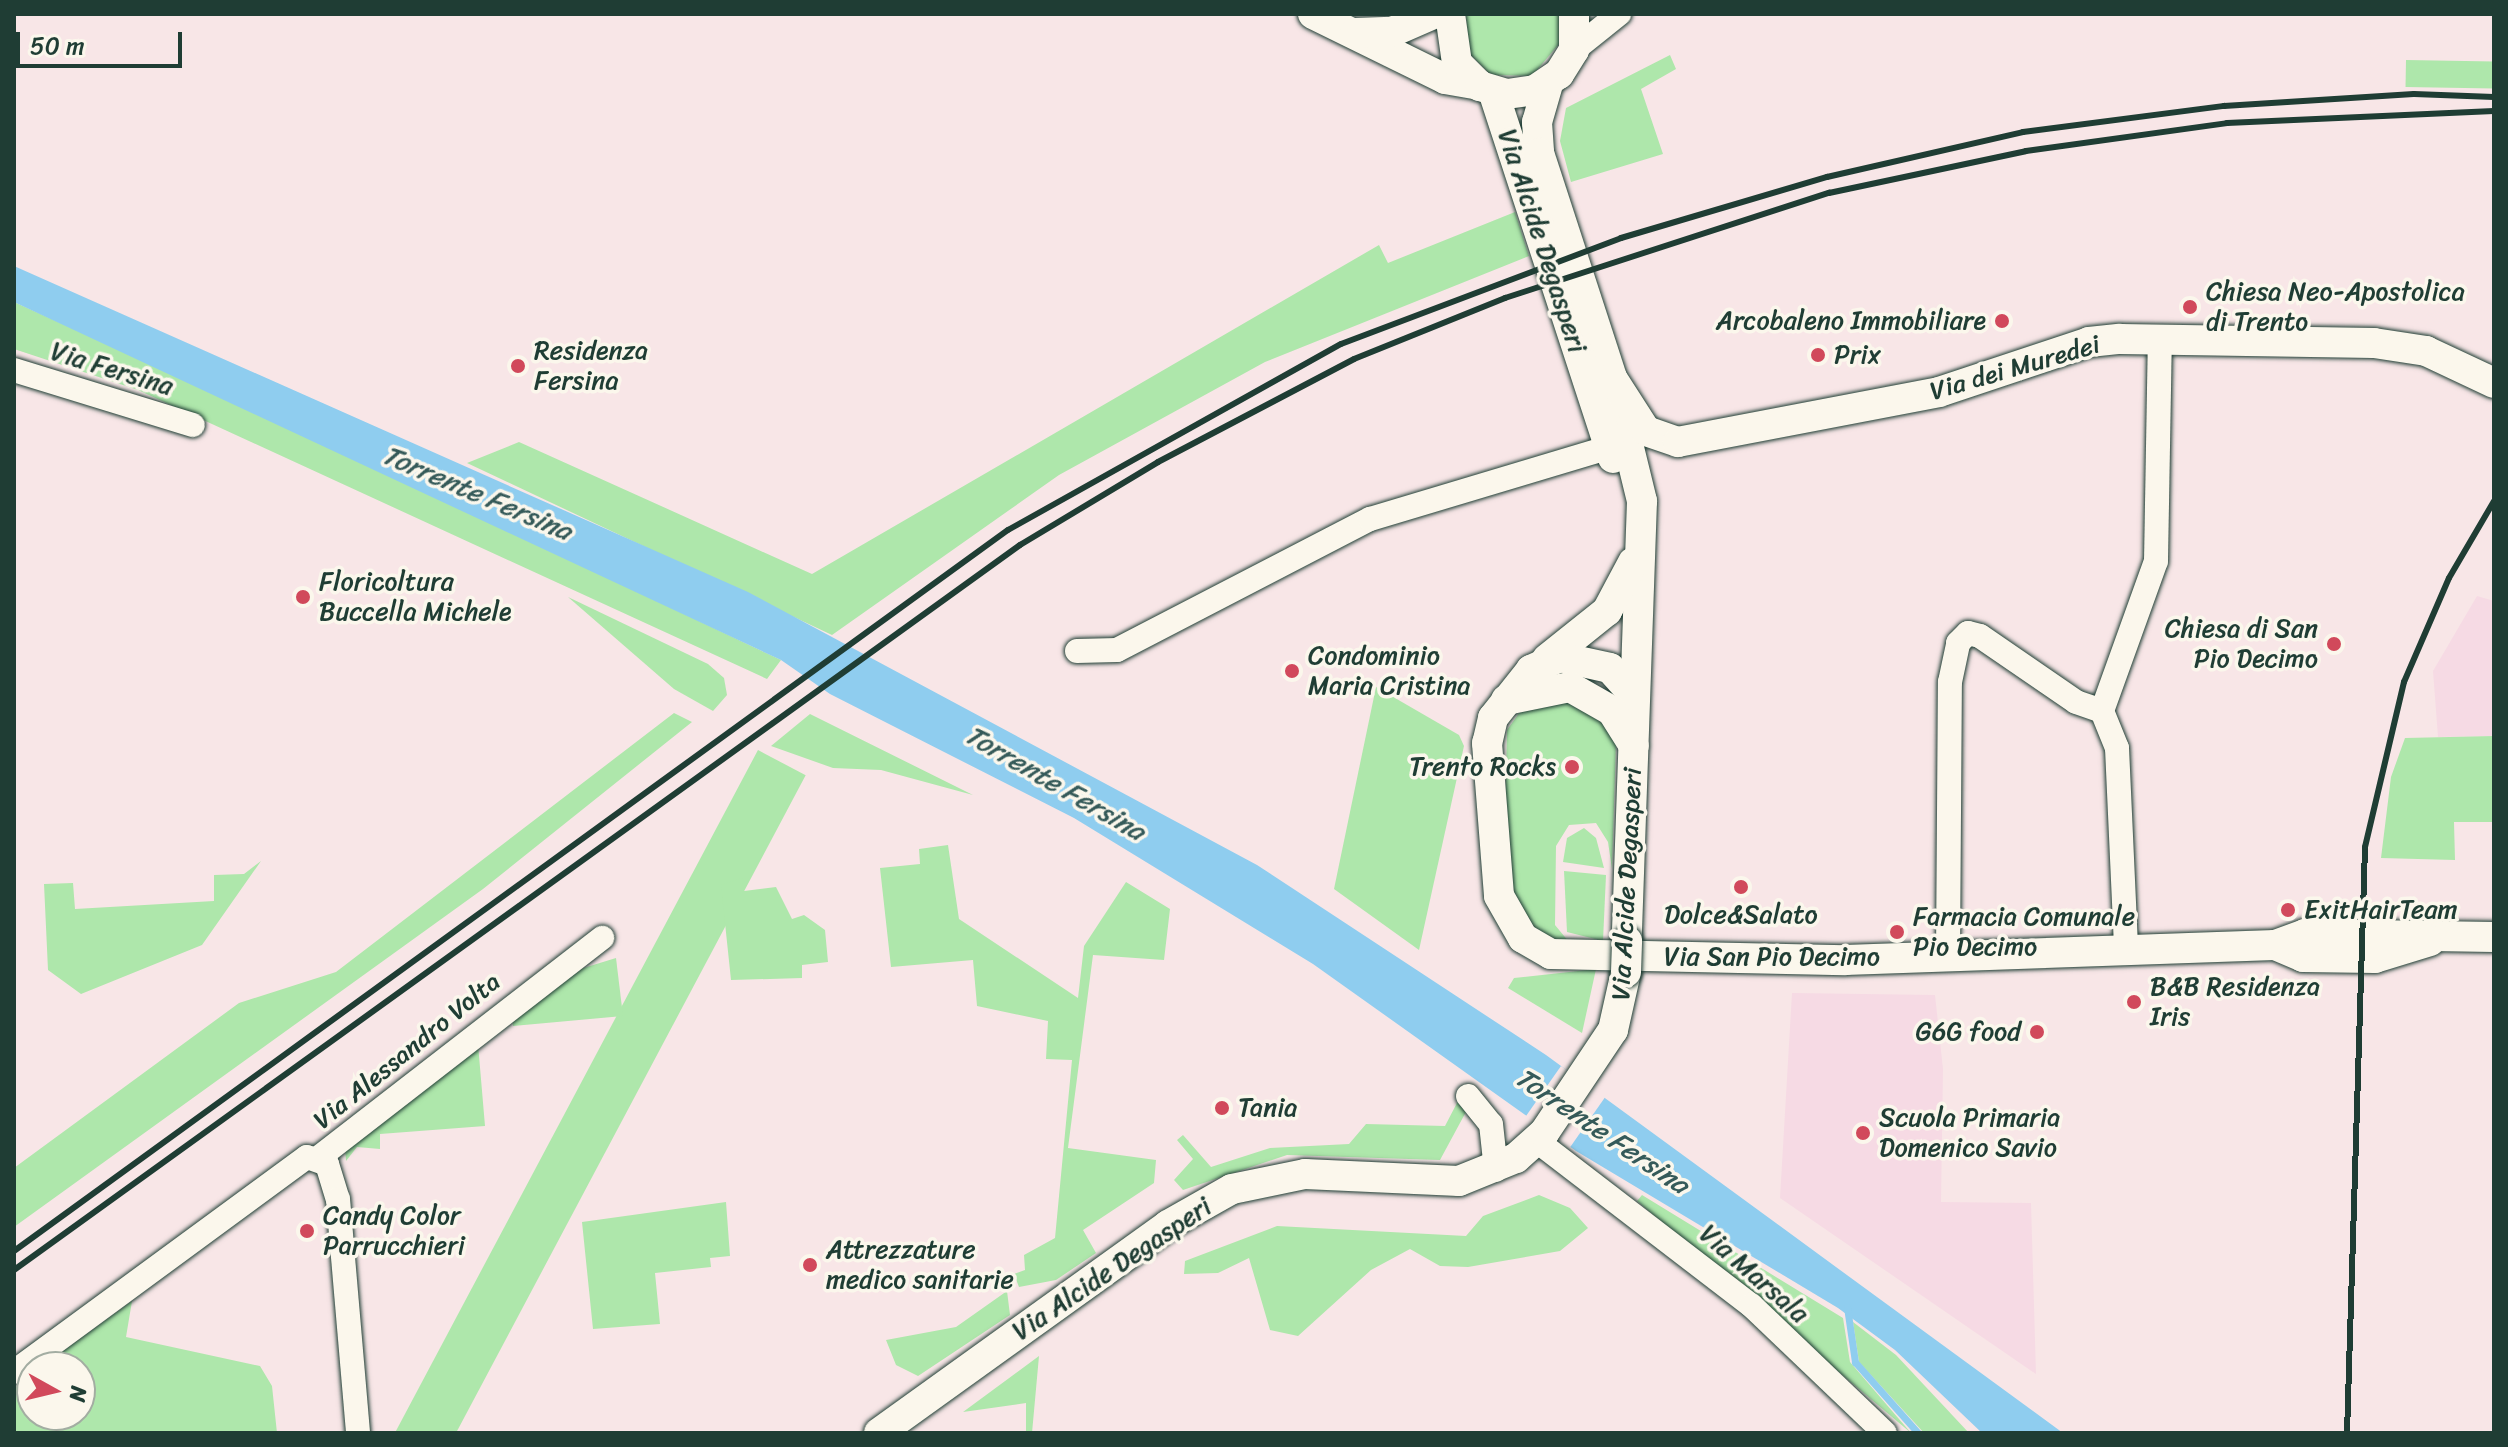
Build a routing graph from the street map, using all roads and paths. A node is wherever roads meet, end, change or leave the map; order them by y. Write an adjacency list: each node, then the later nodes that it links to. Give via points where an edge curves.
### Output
1 (1313, 14): 6 (street)
2 (1433, 14): 6 (street, via 1392,32)
3 (1450, 14): 9 (street, Via Alcide Degasperi, via 1451,48)
4 (1574, 14): 7 (street)
5 (1619, 14): 7 (street)
6 (1355, 33): 9 (street, via 1445,79)
7 (1574, 50): 8 (street)
8 (1548, 84): 9 (street, via 1521,94); 12 (street, Via Alcide Degasperi, via 1537,122 1539,153)
9 (1486, 88): 15 (street, Via Alcide Degasperi)
10 (2160, 339): 12 (street, Via dei Muredei, via 2089,342 1939,392 1678,442 1658,438 1636,421); 13 (street, Via dei Muredei, via 2374,343 2426,351); 22 (street, via 2160,518 2140,619)
11 (14, 370): 14 (street, Via Fersina)
12 (1612, 378): 16 (street, Via Alcide Degasperi, via 1640,483)
13 (2494, 383)
14 (193, 425)
15 (1610, 447): 16 (street, Via Alcide Degasperi, via 1622,503); 18 (street, via 1370,519 1117,650)
16 (1636, 527): 17 (street, Via Alcide Degasperi)
17 (1636, 557): 19 (street, Via San Pio Decimo, via 1607,611); 20 (street, Via Alcide Degasperi)
18 (1077, 651)
19 (1544, 662): 20 (street, via 1593,660); 21 (street, Via San Pio Decimo)
20 (1634, 695): 23 (street, Via Alcide Degasperi)
21 (1506, 700): 23 (street, via 1570,687 1612,711); 27 (street, Via San Pio Decimo, via 1487,743 1493,867 1508,913 1530,945 1562,955)
22 (2102, 711): 26 (street, via 2117,748); 27 (street, via 2076,702 1968,633 1958,643 1950,682)
23 (1634, 746): 29 (street, Via Alcide Degasperi, bridge, via 1626,972 1613,1030)
24 (2494, 937): 26 (street, Via San Pio Decimo, via 2430,941 2396,932 2305,934 2275,945)
25 (602, 938): 30 (street, Via Alessandro Volta)
26 (2126, 949): 27 (street, Via San Pio Decimo)
27 (1948, 956)
28 (1468, 1096): 31 (street, via 1491,1124)
29 (1540, 1137): 31 (street, Via Alcide Degasperi); 35 (street, Via Marsala, via 1751,1305)
30 (317, 1159): 32 (street, Via Alessandro Volta, via 294,1160); 33 (street, via 332,1172 338,1199)
31 (1496, 1170): 34 (street, Via Alcide Degasperi, via 1459,1181 1305,1174 1232,1189 1168,1225)
32 (14, 1372)
33 (358, 1433)
34 (879, 1433)
35 (1885, 1433)

